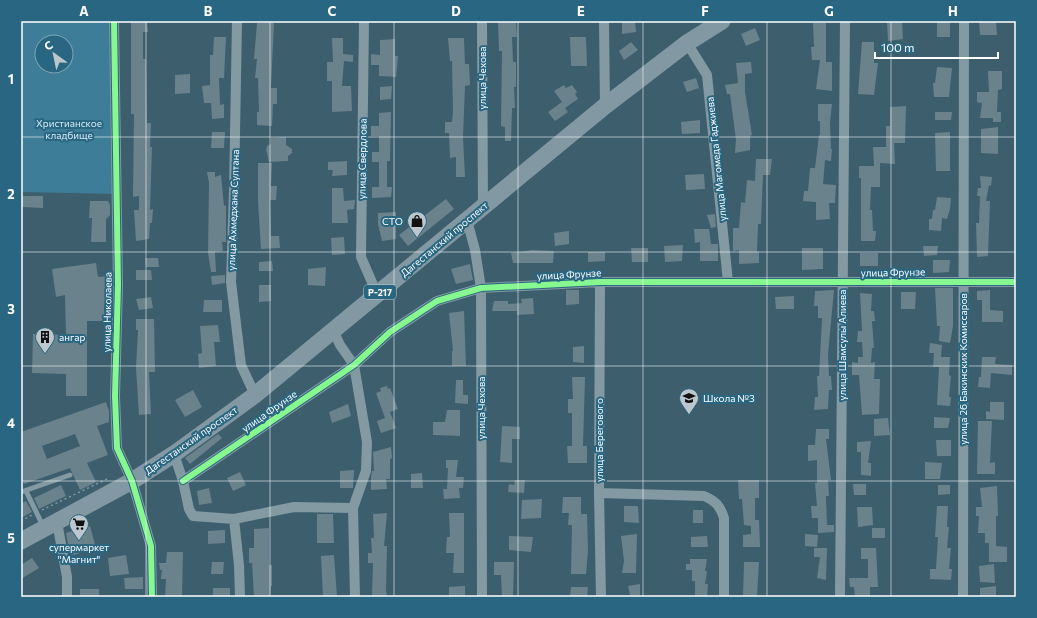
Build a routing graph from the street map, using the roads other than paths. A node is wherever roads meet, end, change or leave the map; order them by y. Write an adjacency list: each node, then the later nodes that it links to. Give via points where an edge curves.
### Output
1 (114, 21): 25 (street, улица Николаева, via 118,285 116,448)
2 (237, 21): 22 (street, улица Ахмедхана Султана, via 231,282 241,366)
3 (364, 21): 19 (street, улица Свердлова, via 361,257)
4 (482, 21): 11 (street, улица Чехова)
5 (604, 21): 10 (street)
6 (722, 21): 9 (highway, Дагестанский проспект / Р-217)
7 (845, 21): 16 (street, улица Шамсулы Алиева)
8 (964, 21): 13 (street, улица 26 Бакинских Комиссаров)
9 (686, 43): 10 (highway, Дагестанский проспект / Р-217); 15 (street, улица Магомеда Гаджиева, via 707,75)
10 (605, 106): 11 (highway, Дагестанский проспект / Р-217)
11 (483, 207): 12 (highway, Дагестанский проспект / Р-217)
12 (467, 220): 18 (street, улица Чехова); 19 (highway, Дагестанский проспект / Р-217)
13 (963, 281): 16 (street, улица Фрунзе); 17 (street, улица Фрунзе); 41 (street, улица 26 Бакинских Комиссаров)
14 (600, 282): 15 (street, улица Фрунзе); 18 (street, улица Фрунзе); 28 (street, улица Берегового)
15 (728, 282): 16 (street, улица Фрунзе)
16 (842, 282): 40 (street, улица Шамсулы Алиева)
17 (1016, 282)
18 (481, 288): 21 (street, улица Фрунзе, via 436,301 390,332); 37 (street, улица Чехова)
19 (377, 294): 20 (highway, Дагестанский проспект / Р-217)
20 (333, 330): 21 (street); 22 (highway, Дагестанский проспект / Р-217)
21 (354, 365): 26 (street, улица Фрунзе); 29 (street, via 367,442 366,471)
22 (255, 395): 23 (highway, Дагестанский проспект / Р-217)
23 (174, 454): 25 (highway, Дагестанский проспект / Р-217); 26 (street)
24 (70, 475): 27 (lane)
25 (129, 475): 31 (highway, Дагестанский проспект / Р-217); 34 (street, улица Николаева, via 151,546)
26 (183, 481): 30 (street, via 193,516)
27 (24, 492): 31 (lane, via 37,513)
28 (599, 493): 38 (street, улица Берегового); 39 (street, via 704,496 714,500 724,518)
29 (353, 508): 30 (street, via 294,507); 36 (street)
30 (234, 519): 35 (street)
31 (51, 525): 32 (highway, Дагестанский проспект / Р-217); 33 (street, via 67,577)
32 (21, 541)
33 (67, 597)
34 (152, 597)
35 (240, 597)
36 (355, 597)
37 (482, 597)
38 (601, 597)
39 (724, 597)
40 (840, 597)
41 (963, 597)

